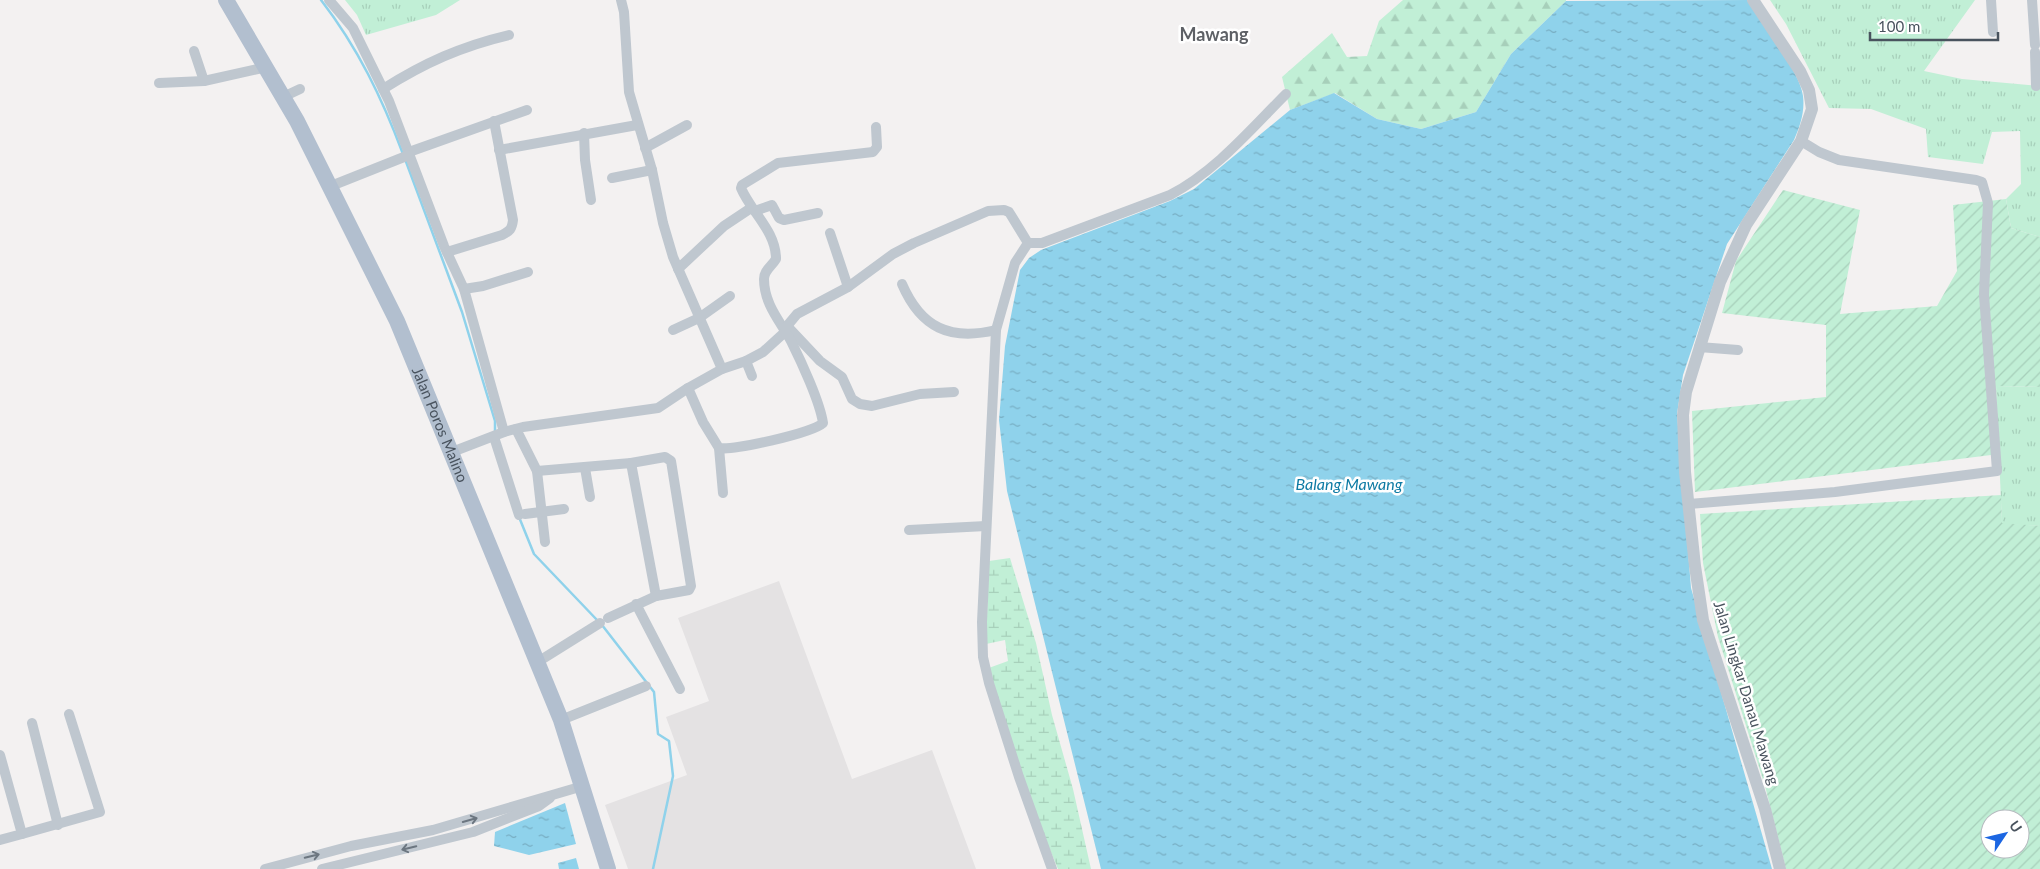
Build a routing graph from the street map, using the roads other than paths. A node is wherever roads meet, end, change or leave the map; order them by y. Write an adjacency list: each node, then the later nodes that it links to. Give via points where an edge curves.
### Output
1 (329, 0): 16 (street, via 353,28)
2 (621, 0): 22 (street, via 628,83)
3 (1753, 0): 25 (street, Jalan Lingkar Danau Mawang, via 1809,90 1812,109)
4 (1991, 0): 7 (street)
5 (2032, 0): 11 (street)
6 (232, 2): 10 (main road, Jalan Poros Malino)
7 (1993, 32)
8 (509, 35): 16 (street, via 475,43 420,66)
9 (194, 51): 12 (street)
10 (267, 67): 12 (street); 18 (main road, Jalan Poros Malino)
11 (2038, 67): 14 (street)
12 (204, 81): 13 (street)
13 (159, 83)
14 (2036, 86)
15 (300, 89): 18 (street)
16 (383, 89): 28 (street)
17 (1286, 94): 36 (street, via 1216,164 1185,187 1042,243)
18 (283, 97): 31 (main road, Jalan Poros Malino)
19 (527, 110): 20 (street)
20 (494, 122): 27 (street); 28 (street)
21 (687, 124): 26 (street)
22 (637, 125): 24 (street); 26 (street)
23 (876, 128): 33 (street, via 877,147 873,152 787,161 766,168 740,188)
24 (584, 133): 27 (street); 32 (street, via 584,160)
25 (1802, 141): 48 (street, Jalan Lingkar Danau Mawang, via 1746,225 1720,282); 64 (street, via 1839,160 1976,180 1985,186 1988,203 1984,295 1996,471 1835,492)
26 (645, 148): 29 (street)
27 (500, 150): 37 (street, via 513,227 502,235)
28 (409, 153): 31 (street); 37 (street)
29 (652, 170): 30 (street); 38 (street, via 663,223)
30 (612, 178)
31 (331, 186): 58 (main road, Jalan Poros Malino, via 397,321)
32 (591, 200)
33 (753, 210): 34 (street, via 772,205 779,218 784,220); 38 (street, via 724,226); 45 (street, via 766,229 776,255 764,278 770,307)
34 (818, 213)
35 (830, 232): 41 (street)
36 (1028, 243): 41 (street, via 1009,212 988,211 914,243); 47 (street, via 1015,263)
37 (447, 252): 42 (street)
38 (678, 269): 44 (street)
39 (528, 272): 42 (street)
40 (902, 284): 47 (street, via 919,313 941,330 977,335)
41 (848, 287): 45 (street, via 804,309)
42 (464, 289): 56 (street)
43 (730, 296): 44 (street)
44 (699, 318): 46 (street); 51 (street)
45 (786, 329): 50 (street, via 763,352); 54 (street, via 842,377 852,399 860,404 872,406 920,394); 57 (street, via 823,423 802,432 757,443)
46 (673, 330)
47 (996, 330): 67 (street)
48 (1699, 347): 49 (street); 64 (street, Jalan Lingkar Danau Mawang, via 1683,415 1684,472)
49 (1738, 350)
50 (746, 361): 51 (street); 52 (street)
51 (722, 369): 53 (street)
52 (752, 376)
53 (688, 388): 55 (street, via 658,408); 57 (street)
54 (954, 392)
55 (516, 429): 56 (street); 61 (street)
56 (499, 435): 58 (street); 66 (street, via 522,514)
57 (719, 448): 62 (street)
58 (452, 452): 72 (main road, Jalan Poros Malino)
59 (631, 463): 60 (street); 70 (street); 70 (street, via 667,457 673,468 691,586 685,592)
60 (585, 468): 61 (street); 63 (street)
61 (536, 471): 66 (street)
62 (723, 493)
63 (590, 497)
64 (1689, 504): 88 (street, Jalan Lingkar Danau Mawang, via 1703,620 1765,809)
65 (564, 509): 66 (street)
66 (541, 511): 69 (street)
67 (986, 526): 68 (street); 87 (street, via 983,657 1019,778)
68 (909, 530)
69 (545, 542)
70 (656, 596): 71 (street)
71 (636, 604): 72 (street); 74 (street)
72 (536, 663): 76 (main road, Jalan Poros Malino)
73 (646, 686): 76 (street)
74 (680, 689)
75 (69, 714): 81 (street, via 100,812)
76 (561, 720): 79 (main road, Jalan Poros Malino)
77 (32, 723): 81 (street)
78 (0, 755): 82 (street)
79 (583, 786): 80 (street); 86 (main road, Jalan Poros Malino)
80 (552, 796): 84 (street, one-way to 80, via 351,846 441,828); 85 (street, one-way to 85, via 538,806 473,832)
81 (58, 825): 82 (street)
82 (22, 834): 83 (street)
83 (0, 840)
84 (265, 869)
85 (322, 869)
86 (608, 869)
87 (1052, 869)
88 (1780, 869)

